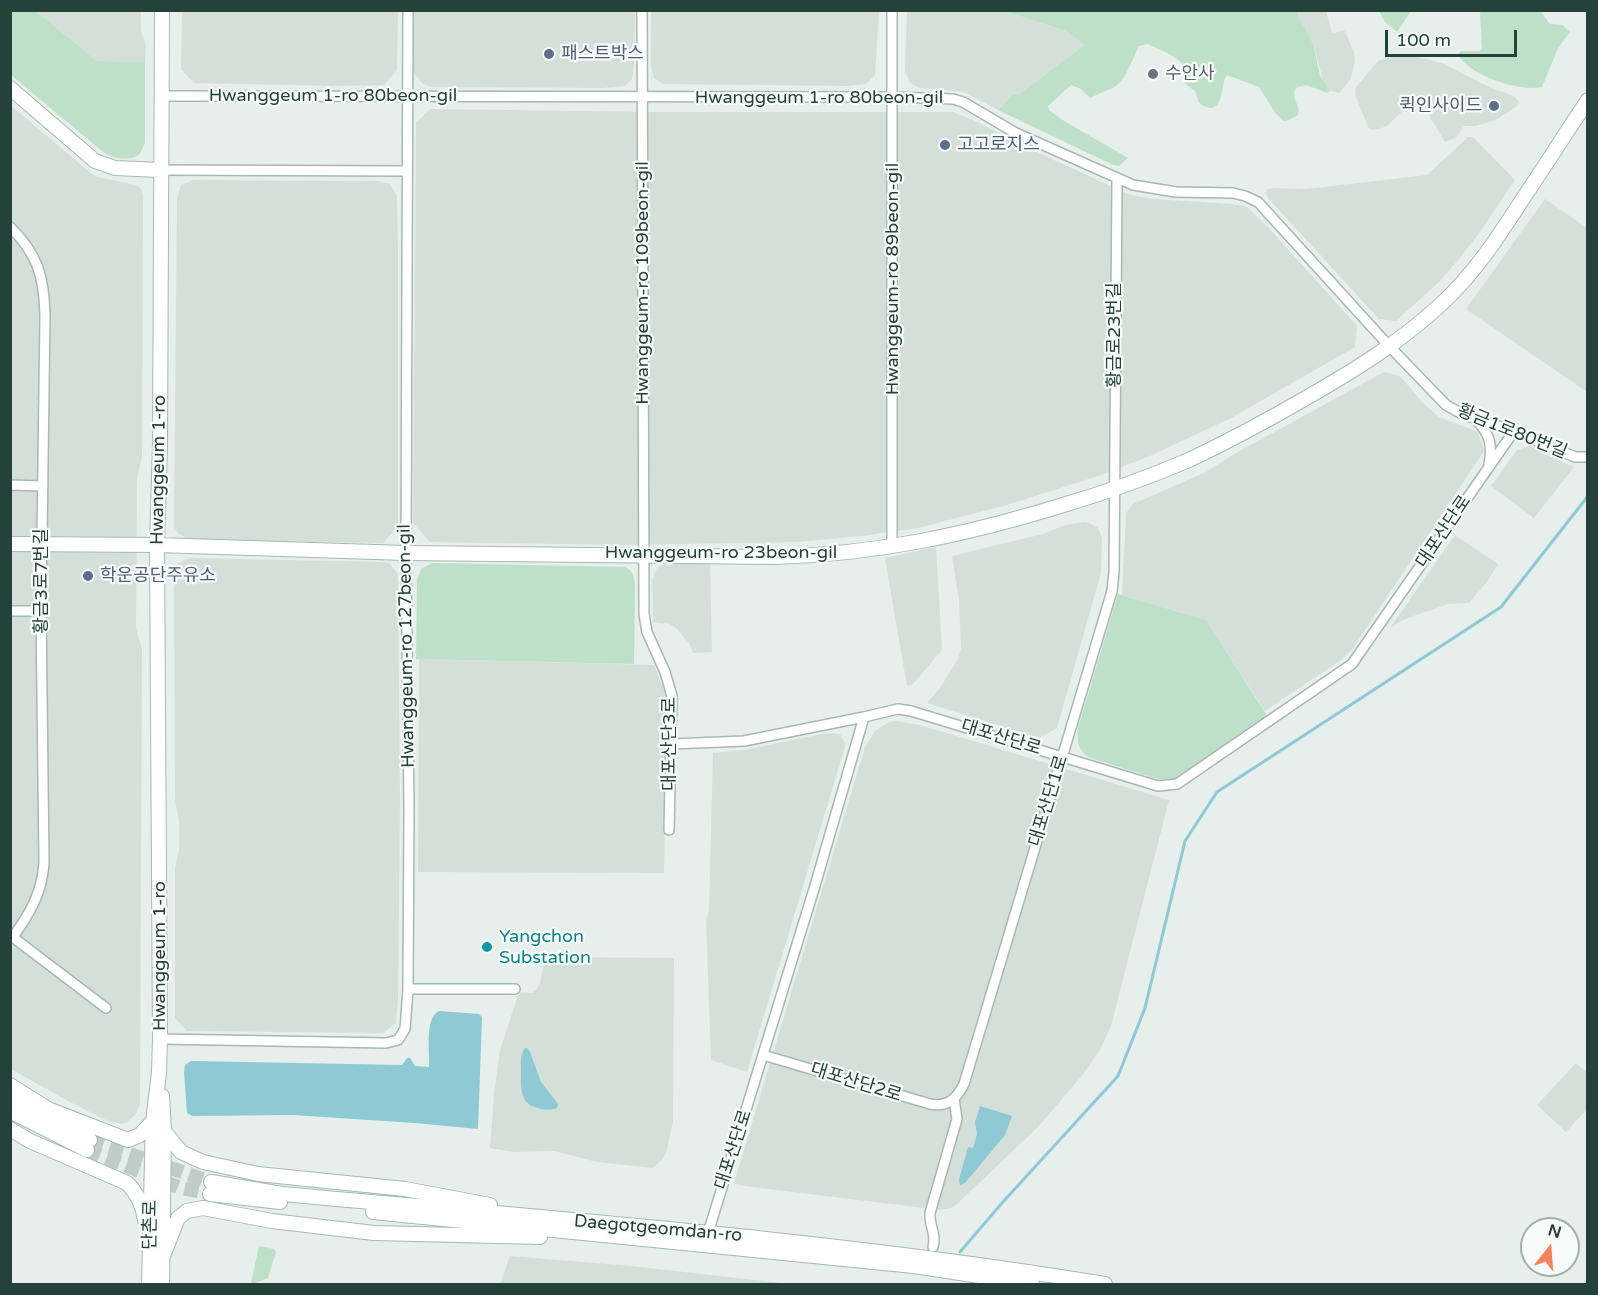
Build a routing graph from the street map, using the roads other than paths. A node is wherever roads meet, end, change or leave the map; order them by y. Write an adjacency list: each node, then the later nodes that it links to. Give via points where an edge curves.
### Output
1 (162, 10): 6 (main road, Hwanggeum 1-ro)
2 (408, 10): 7 (street, Hwanggeum-ro 127beon-gil)
3 (642, 10): 8 (street, Hwanggeum-ro 109beon-gil)
4 (892, 10): 9 (street, Hwanggeum-ro 89beon-gil)
5 (10, 88): 11 (main road, via 95,161 115,168)
6 (162, 96): 7 (street, Hwanggeum 1-ro 80beon-gil); 11 (main road, Hwanggeum 1-ro)
7 (408, 96): 8 (street, Hwanggeum 1-ro 80beon-gil); 12 (street, Hwanggeum-ro 127beon-gil)
8 (642, 97): 9 (street, Hwanggeum 1-ro 80beon-gil); 28 (street, Hwanggeum-ro 109beon-gil)
9 (891, 97): 13 (street, Hwanggeum 1-ro 80beon-gil, via 963,102 1014,132); 26 (street, Hwanggeum-ro 89beon-gil)
10 (1587, 100): 15 (main road, Hwanggeum-ro 23beon-gil, via 1474,269 1441,305)
11 (160, 170): 12 (street); 25 (main road, Hwanggeum 1-ro)
12 (406, 171): 27 (street, Hwanggeum-ro 127beon-gil)
13 (1117, 180): 15 (street, Hwanggeum 1-ro 80beon-gil, via 1152,189 1233,194 1258,202); 22 (street, 황금로23번길)
14 (10, 227): 21 (street, 황금3로7번길, via 35,258 44,292)
15 (1390, 346): 16 (street, 황금1로80번길, via 1446,405); 22 (main road, Hwanggeum-ro 23beon-gil, via 1229,440)
16 (1474, 418): 17 (street, 황금1로80번길); 19 (street, via 1490,438)
17 (1514, 431): 18 (street, 황금1로80번길, via 1575,457); 19 (street, 대포산단로)
18 (1587, 457)
19 (1488, 467): 33 (street, 대포산단로, via 1352,664 1238,745 1177,784 1165,787)
20 (10, 485): 21 (street)
21 (43, 486): 24 (street, 황금3로7번길)
22 (1115, 489): 26 (main road, Hwanggeum-ro 23beon-gil, via 995,526); 33 (street, 대포산단1로, via 1112,591)
23 (10, 544): 24 (main road, Hwanggeum-ro 23beon-gil)
24 (42, 544): 25 (main road, Hwanggeum-ro 23beon-gil); 30 (street, 황금3로7번길)
25 (157, 545): 27 (main road, Hwanggeum-ro 23beon-gil); 39 (main road, Hwanggeum 1-ro)
26 (892, 547): 28 (main road, Hwanggeum-ro 23beon-gil, via 795,556)
27 (406, 553): 28 (main road, Hwanggeum-ro 23beon-gil); 37 (street, Hwanggeum-ro 127beon-gil)
28 (644, 555): 32 (street, 대포산단3로, via 645,622 672,696)
29 (10, 611): 30 (street)
30 (41, 611): 35 (street, 황금3로7번길, via 43,874 33,908)
31 (864, 717): 32 (street, via 744,741); 33 (street, 대포산단로, via 903,709); 40 (street, 대포산단로)
32 (672, 744): 34 (street, 대포산단3로)
33 (1062, 757): 44 (street, 대포산단1로, via 967,1075)
34 (669, 830)
35 (12, 936): 38 (street)
36 (515, 988): 37 (street)
37 (408, 989): 39 (street, Hwanggeum-ro 127beon-gil, via 405,1029 392,1042)
38 (106, 1008)
39 (160, 1040): 41 (main road, Hwanggeum 1-ro)
40 (764, 1055): 44 (street, 대포산단2로, via 919,1102 937,1105); 51 (street, 대포산단로)
41 (159, 1073): 46 (main road, Hwanggeum 1-ro); 48 (main road, Hwanggeum 1-ro)
42 (10, 1085): 46 (main road, via 48,1109 128,1140 140,1135)
43 (10, 1097): 45 (main road, via 89,1145)
44 (952, 1101): 53 (street, via 957,1119 930,1213)
45 (10, 1111)
46 (153, 1121): 49 (main road, Hwanggeum 1-ro)
47 (10, 1129): 54 (main road, via 127,1183 143,1207)
48 (164, 1131): 49 (main road, Hwanggeum 1-ro); 50 (main road, via 181,1152 203,1162 258,1173 405,1189)
49 (158, 1168): 54 (main road, 단촌로)
50 (572, 1221): 51 (main road, Daegotgeomdan-ro); 52 (main road, Daegotgeomdan-ro, via 211,1188)
51 (708, 1233): 58 (main road, Daegotgeomdan-ro, via 903,1255)
52 (658, 1241): 54 (main road, via 374,1233 203,1208 187,1211 178,1218); 57 (main road, Daegotgeomdan-ro, via 914,1266)
53 (933, 1247)
54 (156, 1256): 55 (main road, 단촌로); 56 (main road, 단촌로)
55 (149, 1284)
56 (162, 1284)
57 (1032, 1284)
58 (1105, 1284)

